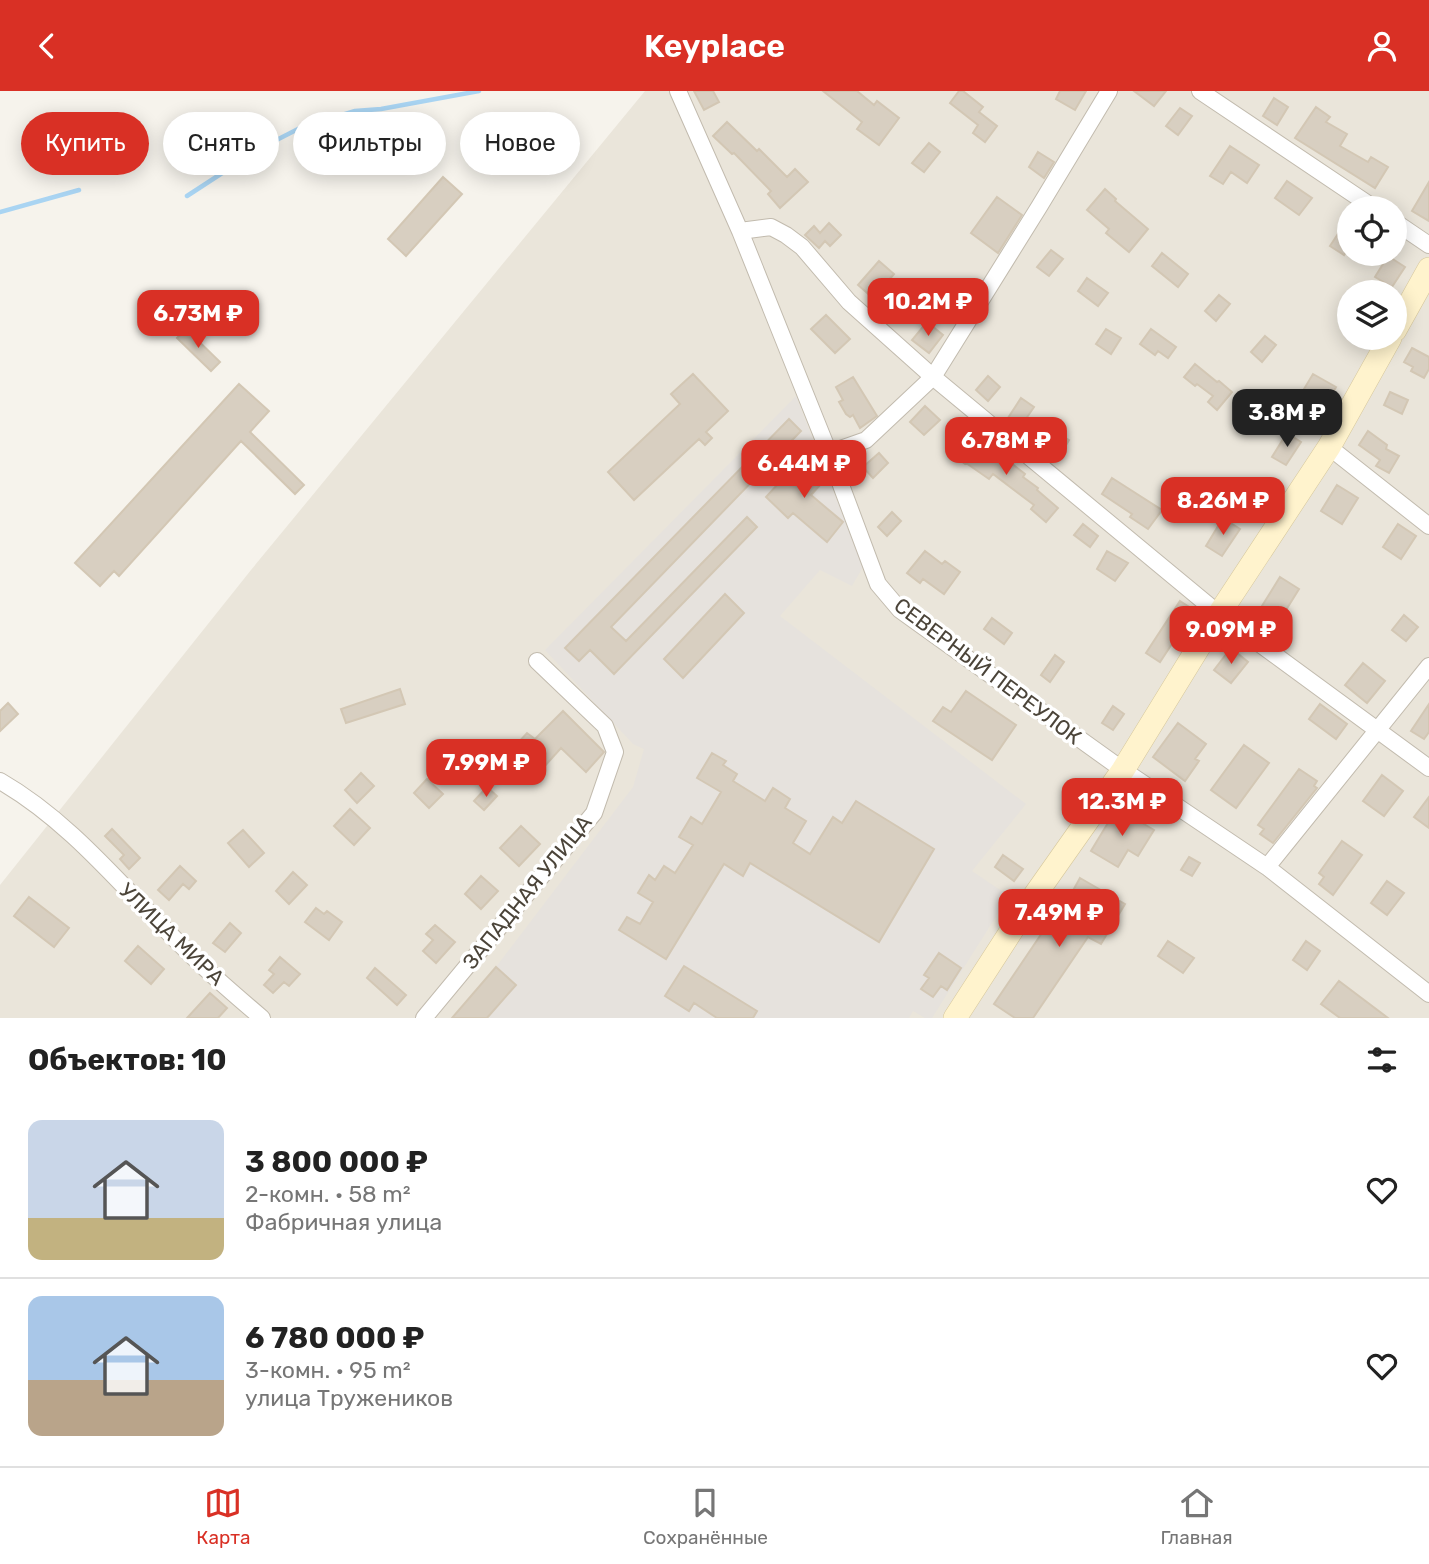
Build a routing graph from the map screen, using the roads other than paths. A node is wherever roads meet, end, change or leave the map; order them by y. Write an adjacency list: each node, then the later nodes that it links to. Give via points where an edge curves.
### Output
1 (678, 91): 6 (street, СЕВЕРНЫЙ ПЕРЕУЛОК)
2 (1109, 91): 11 (street)
3 (1200, 91): 4 (street)
4 (1356, 196)
5 (1407, 230): 7 (street)
6 (740, 231): 11 (street, via 771,227 802,247 849,302); 13 (street, СЕВЕРНЫЙ ПЕРЕУЛОК)
7 (1429, 245)
8 (1429, 269): 9 (street)
9 (1407, 308)
10 (1383, 350): 12 (street)
11 (933, 377): 13 (street, via 866,440); 15 (street)
12 (1329, 447): 14 (street); 15 (street)
13 (829, 453): 20 (street, СЕВЕРНЫЙ ПЕРЕУЛОК, via 878,584 900,610)
14 (1429, 526)
15 (1219, 614): 18 (street); 20 (street)
16 (537, 661): 25 (street, ЗАПАДНАЯ УЛИЦА, via 605,726 615,752 594,813)
17 (1429, 666): 18 (street)
18 (1378, 731): 19 (street); 22 (street)
19 (1429, 768)
20 (1123, 770): 22 (street, СЕВЕРНЫЙ ПЕРЕУЛОК); 26 (street)
21 (0, 781): 24 (street, УЛИЦА МИРА, via 57,821 187,951)
22 (1267, 867): 23 (street, СЕВЕРНЫЙ ПЕРЕУЛОК)
23 (1429, 994)
24 (262, 1018)
25 (424, 1018)
26 (955, 1018)

